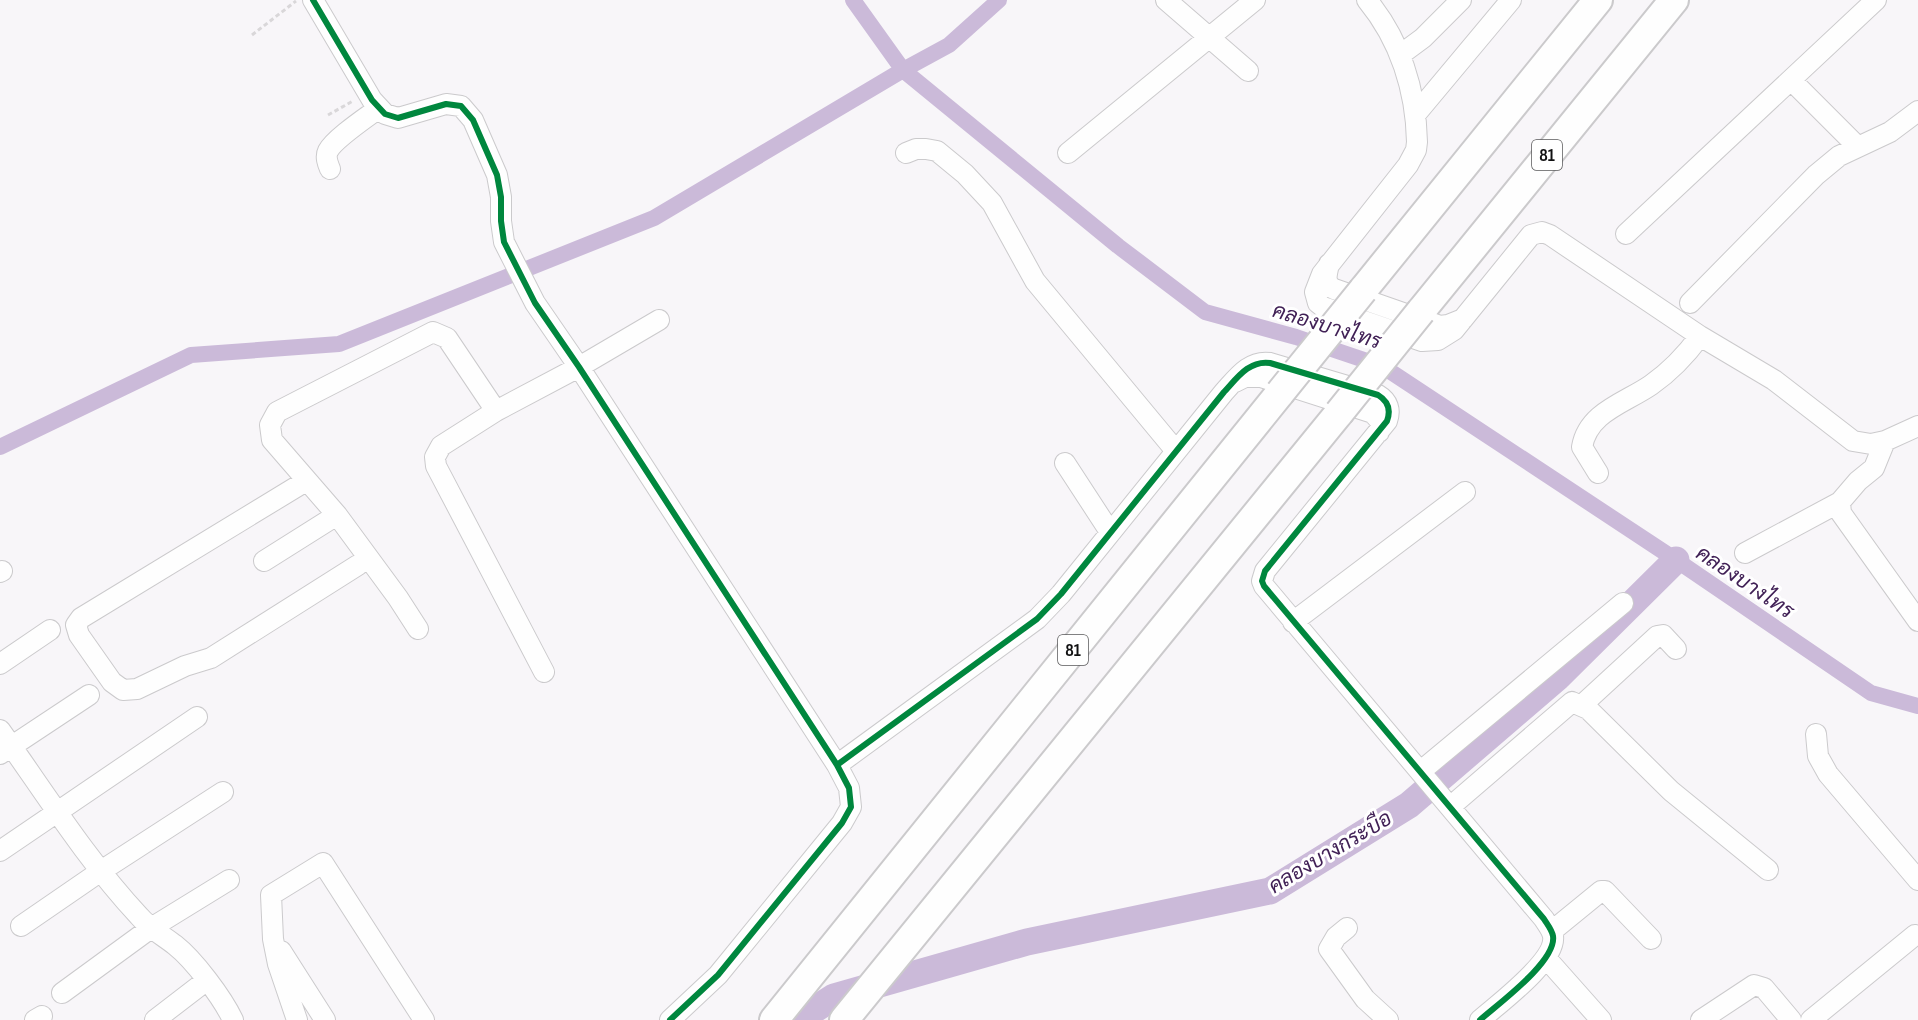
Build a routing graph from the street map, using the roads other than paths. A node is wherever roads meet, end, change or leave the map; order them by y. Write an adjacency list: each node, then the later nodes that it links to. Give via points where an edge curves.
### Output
1 (313, 0): 14 (street)
2 (1166, 0): 10 (street)
3 (1255, 0): 10 (street)
4 (1367, 0): 11 (street)
5 (1461, 0): 11 (street)
6 (1511, 0): 16 (street)
7 (1598, 0): 80 (highway, 81, bridge)
8 (1674, 0): 81 (highway, 81, bridge)
9 (1876, 0): 13 (street)
10 (1211, 37): 12 (street); 19 (street)
11 (1400, 55): 16 (street)
12 (1248, 71)
13 (1791, 80): 17 (street); 21 (street)
14 (373, 100): 20 (street, via 327,152); 25 (street, via 385,114 398,118 446,104 461,106 473,120 497,175 504,242 535,303)
15 (1918, 111): 17 (street, via 1890,132)
16 (1415, 115): 24 (street, via 1417,142 1412,159 1329,262 1326,279 1330,288 1440,326 1448,325 1463,319 1531,235 1542,232)
17 (1857, 146): 22 (street, via 1816,175)
18 (906, 153): 29 (street, via 916,149 937,151 992,203 1035,280)
19 (1068, 153)
20 (330, 169)
21 (1626, 234)
22 (1690, 303)
23 (659, 320): 25 (street)
24 (1700, 336): 28 (street, via 1774,380 1853,441); 31 (street, via 1684,357 1660,377 1606,411 1590,426 1582,447)
25 (579, 368): 26 (street); 54 (street)
26 (496, 411): 32 (street, via 447,338 433,333 277,412 270,425 272,440); 48 (street, via 441,446 435,457 436,466)
27 (1918, 426): 28 (street)
28 (1886, 441): 34 (street, via 1874,468)
29 (1176, 451): 36 (street); 43 (street, via 1230,385 1245,377 1261,377 1373,413 1381,422 1379,432 1265,570 1264,586)
30 (1065, 463): 36 (street)
31 (1598, 473)
32 (306, 481): 35 (street); 39 (street, via 81,618 76,626 79,635 112,682 123,690 137,689 211,658)
33 (1465, 492): 43 (street)
34 (1840, 502): 37 (street); 42 (street, via 1841,513)
35 (332, 519): 38 (street); 39 (street); 40 (street)
36 (1110, 532): 54 (street, via 1037,619)
37 (1745, 553)
38 (264, 561)
39 (358, 565): 40 (street, via 383,598)
40 (398, 598): 44 (street)
41 (1623, 603): 55 (street)
42 (1918, 621)
43 (1293, 622): 55 (street)
44 (418, 629)
45 (50, 630): 47 (street)
46 (1676, 650): 50 (street, via 1663,635 1657,636)
47 (0, 664)
48 (544, 672)
49 (90, 695): 53 (street)
50 (1582, 705): 57 (street, via 1572,702); 60 (street, via 1671,791)
51 (197, 717): 58 (street)
52 (1816, 734): 63 (street, via 1818,756 1828,774)
53 (4, 743): 58 (street)
54 (837, 765): 79 (street, via 849,788 851,807 842,823 718,975)
55 (1424, 775): 57 (street)
56 (223, 792): 61 (street)
57 (1447, 803): 67 (street)
58 (56, 812): 59 (street); 61 (street)
59 (0, 851)
60 (1768, 870)
61 (101, 871): 64 (street); 65 (street)
62 (229, 880): 65 (street)
63 (1918, 880)
64 (21, 926)
65 (151, 928): 72 (street, via 177,946); 73 (street)
66 (1347, 928): 82 (street, via 1329,950 1365,999)
67 (1551, 931): 70 (street, via 1605,891); 71 (street, via 1552,949)
68 (1916, 935): 87 (street)
69 (273, 939): 76 (street); 77 (street); 78 (street, via 271,895 322,863)
70 (1651, 939)
71 (1546, 958): 83 (street); 84 (street)
72 (207, 980): 74 (street); 75 (street)
73 (62, 993)
74 (155, 1020)
75 (233, 1020)
76 (297, 1020)
77 (325, 1020)
78 (424, 1020)
79 (670, 1020)
80 (774, 1020)
81 (844, 1020)
82 (1388, 1020)
83 (1480, 1020)
84 (1601, 1020)
85 (1701, 1020): 86 (street, via 1754,985 1764,988)
86 (1791, 1020)
87 (1811, 1020)

